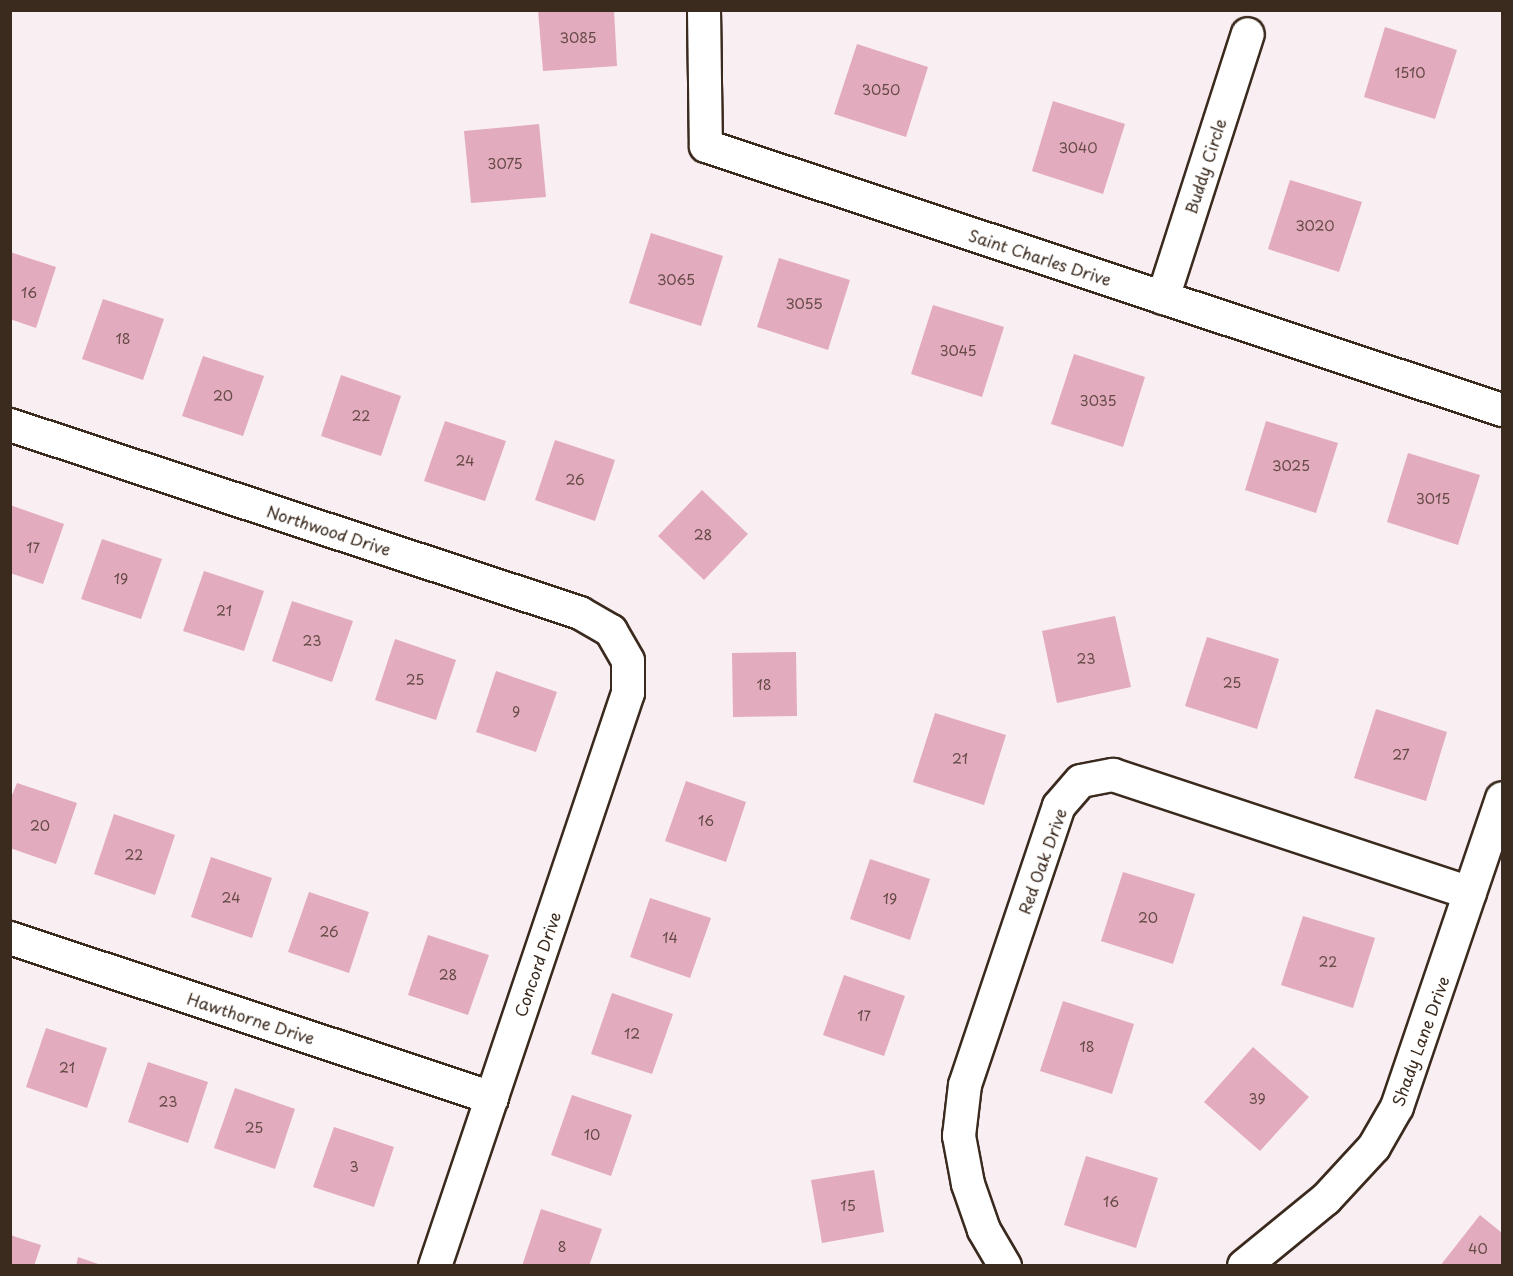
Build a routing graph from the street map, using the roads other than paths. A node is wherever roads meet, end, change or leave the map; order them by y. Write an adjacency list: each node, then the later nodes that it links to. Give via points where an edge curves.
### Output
1 (704, 10): 3 (street, Saint Charles Drive, via 706,146)
2 (1248, 34): 3 (street, Buddy Circle)
3 (1163, 298): 4 (street, Saint Charles Drive)
4 (1503, 410)
5 (10, 425): 6 (street, Northwood Drive, via 580,613 611,631)
6 (628, 661): 10 (street, Concord Drive, via 628,693)
7 (1503, 798): 8 (street, Shady Lane Drive)
8 (1470, 893): 12 (street, Red Oak Drive, via 1113,775 1082,782 1059,806 965,1085 958,1136 968,1184 984,1230); 13 (street, Shady Lane Drive, via 1405,1087 1374,1147 1326,1200)
9 (10, 938): 10 (street, Hawthorne Drive)
10 (492, 1098): 11 (street, Concord Drive)
11 (435, 1266)
12 (1005, 1266)
13 (1244, 1266)

